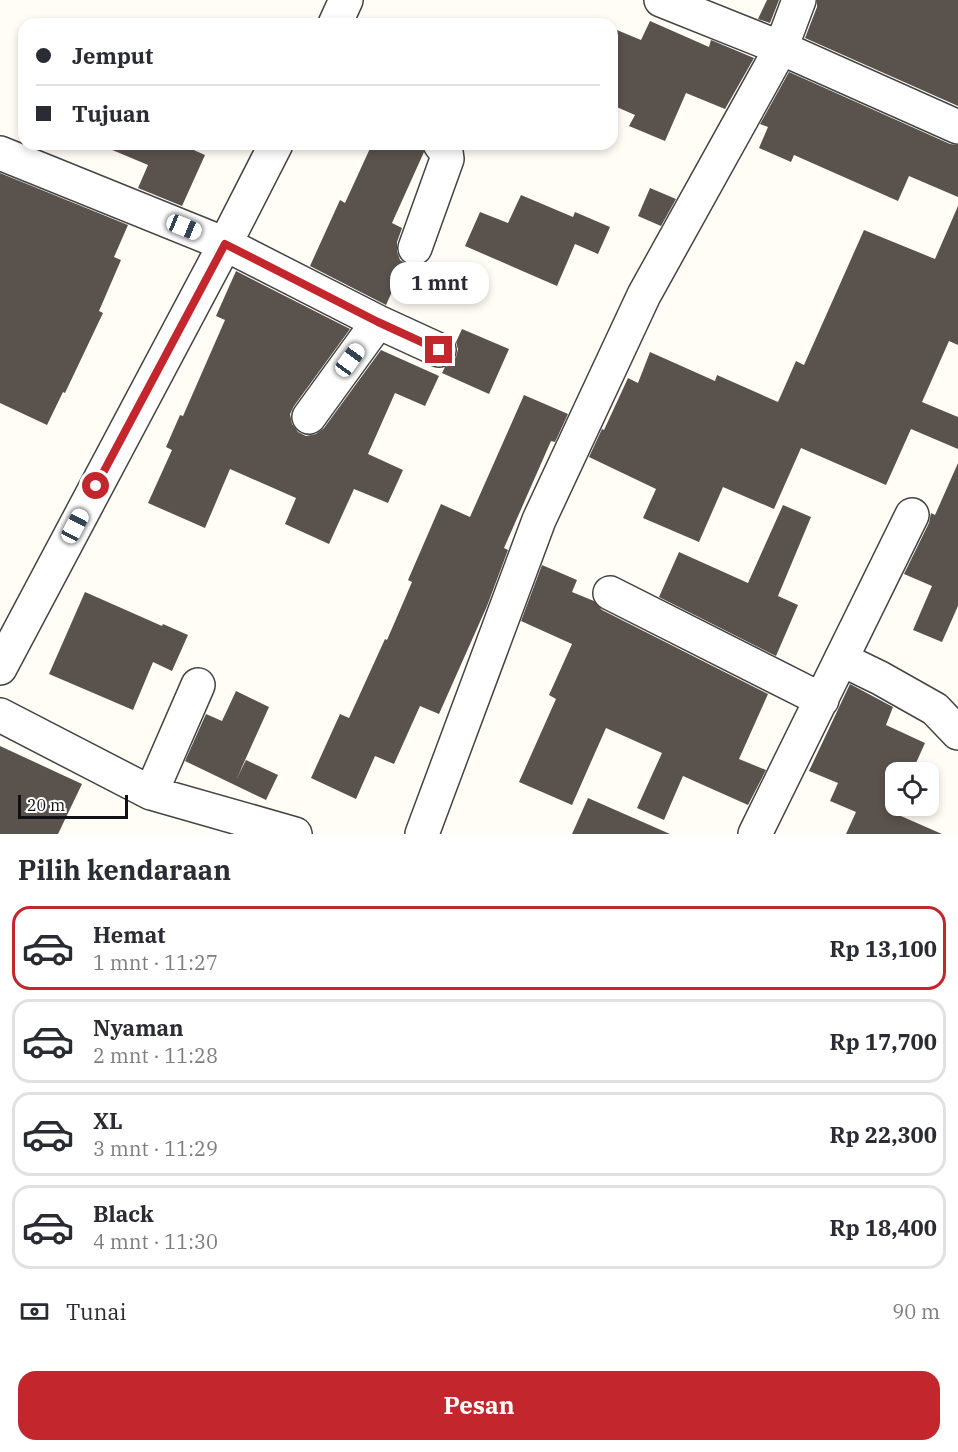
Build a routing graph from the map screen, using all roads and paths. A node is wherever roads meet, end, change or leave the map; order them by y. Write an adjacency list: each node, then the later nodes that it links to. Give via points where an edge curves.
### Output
1 (346, 0): 4 (street)
2 (661, 0): 5 (street)
3 (799, 0): 5 (street)
4 (338, 18)
5 (781, 48): 6 (street); 25 (street, via 644,295 539,520)
6 (958, 127)
7 (273, 150): 10 (street)
8 (444, 150): 11 (street, via 447,159)
9 (0, 153): 10 (street)
10 (225, 244): 12 (street); 18 (street)
11 (415, 248)
12 (378, 322): 13 (street); 14 (street)
13 (439, 350)
14 (309, 417)
15 (912, 515): 17 (street)
16 (610, 593): 20 (street)
17 (841, 659): 20 (street); 22 (street, via 935,709)
18 (0, 668)
19 (198, 685): 23 (street)
20 (822, 700): 26 (street)
21 (0, 715): 23 (street)
22 (958, 733)
23 (151, 793): 24 (street)
24 (295, 834)
25 (422, 834)
26 (755, 834)

